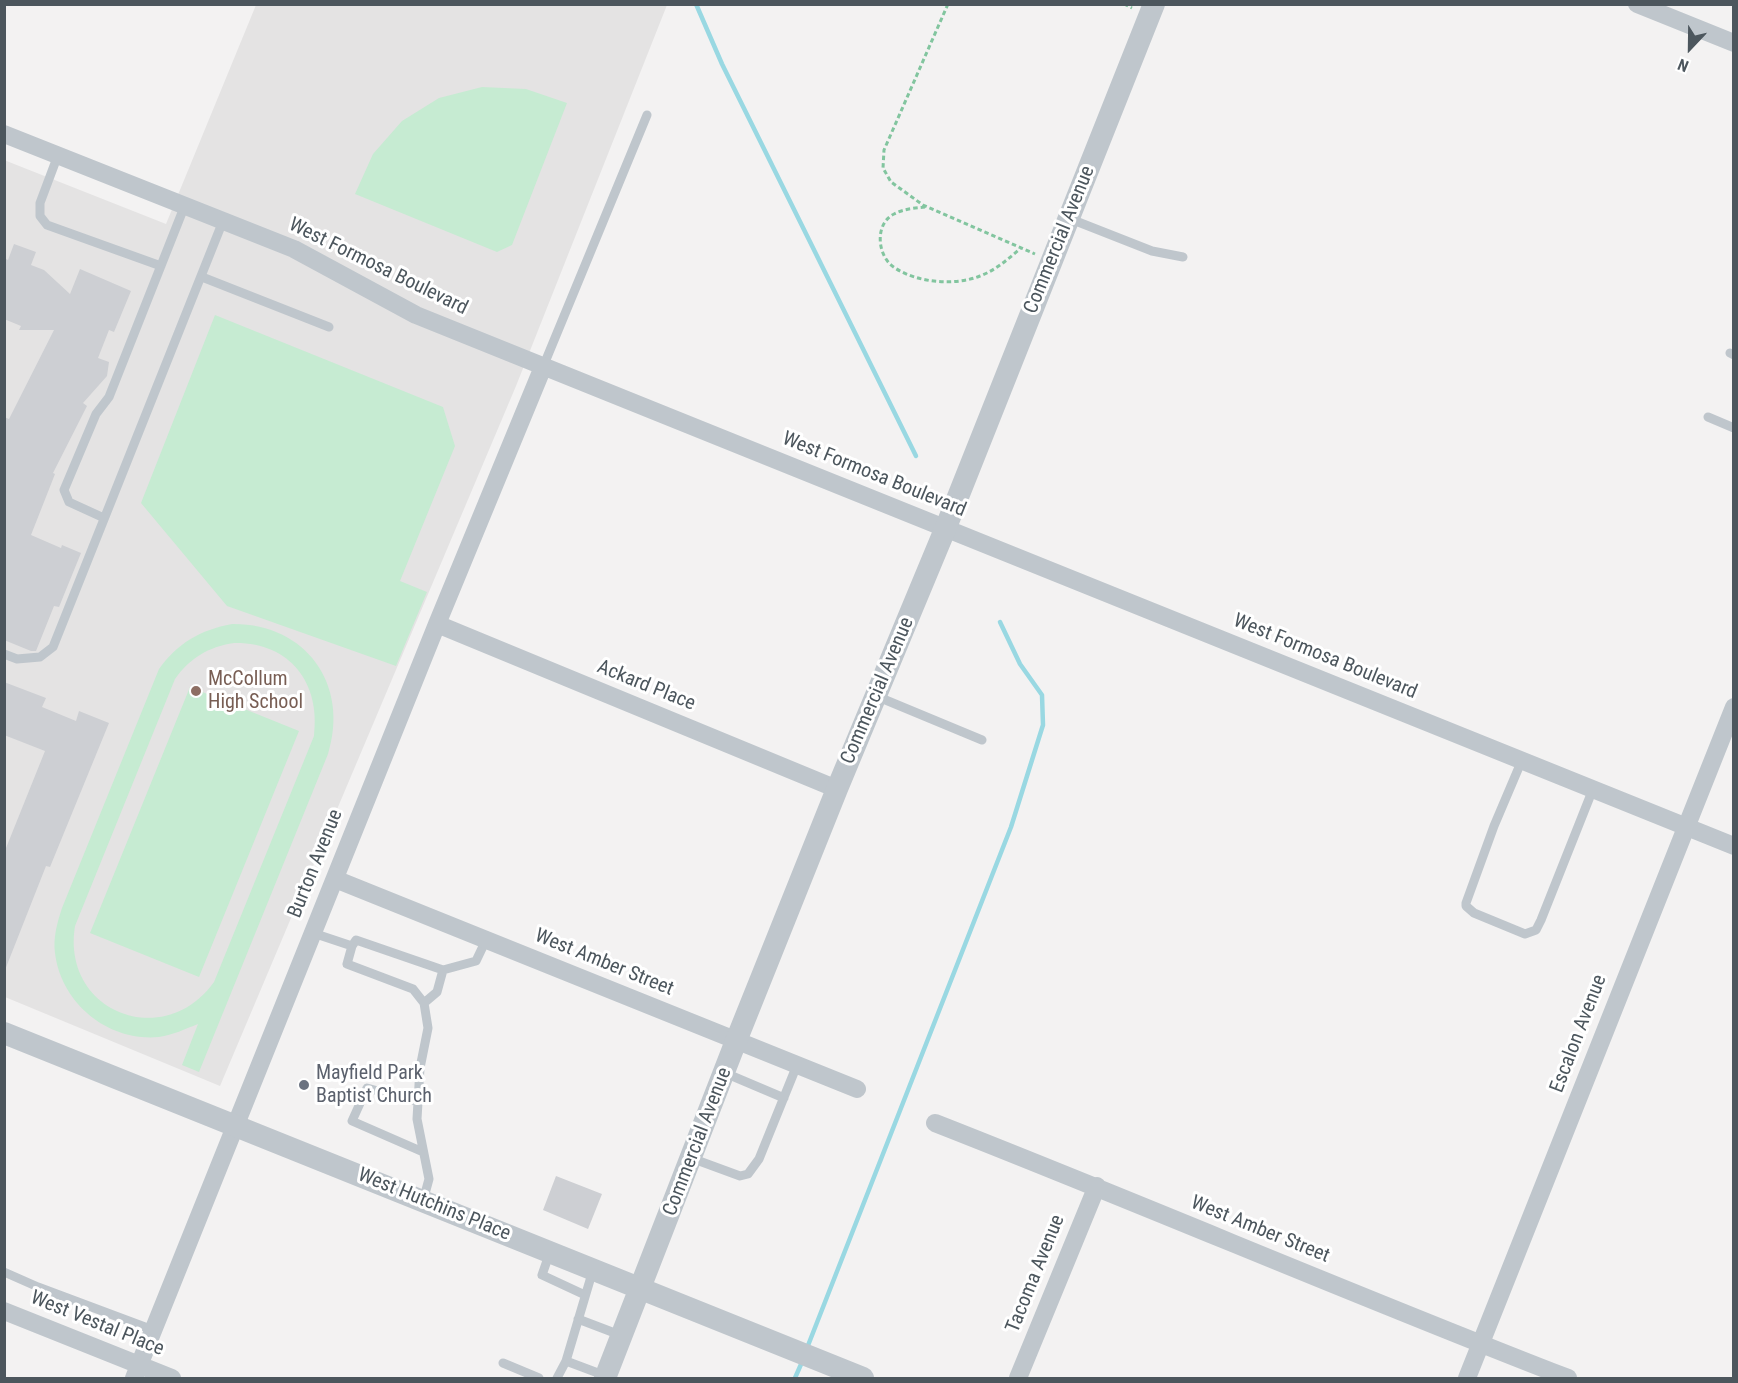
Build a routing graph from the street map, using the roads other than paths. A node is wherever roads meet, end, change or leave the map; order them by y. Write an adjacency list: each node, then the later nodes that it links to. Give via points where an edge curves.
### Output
1 (1154, 4): 8 (street, Commercial Avenue)
2 (1637, 4): 3 (street)
3 (1734, 43)
4 (647, 115): 14 (lane)
5 (4, 134): 6 (street, West Formosa Boulevard)
6 (58, 155): 7 (street, West Formosa Boulevard); 11 (lane, via 40,203 40,216 47,225)
7 (185, 205): 9 (street, West Formosa Boulevard); 11 (lane)
8 (1068, 218): 10 (lane, via 1152,251); 18 (street, Commercial Avenue)
9 (223, 220): 12 (lane); 14 (street, West Formosa Boulevard, via 294,249 416,315)
10 (1183, 256)
11 (161, 267): 17 (lane, via 109,397 96,414 64,490 69,502)
12 (202, 277): 13 (lane); 17 (lane)
13 (329, 327)
14 (543, 367): 18 (street, West Formosa Boulevard); 19 (street, Burton Avenue)
15 (1708, 417): 16 (lane)
16 (1734, 428)
17 (104, 518): 20 (lane, via 53,647 40,657)
18 (946, 527): 21 (street, Commercial Avenue); 24 (street, West Formosa Boulevard)
19 (437, 624): 25 (street, Ackard Place); 29 (street, Burton Avenue)
20 (4, 654)
21 (876, 696): 23 (lane); 25 (street, Commercial Avenue)
22 (1734, 707): 27 (street, Escalon Avenue)
23 (982, 740)
24 (1522, 760): 26 (street, West Formosa Boulevard); 26 (lane, via 1466,903 1474,913 1526,934 1536,930)
25 (837, 789): 36 (street, Commercial Avenue)
26 (1593, 789): 27 (street, West Formosa Boulevard)
27 (1685, 826): 28 (street, West Formosa Boulevard); 57 (street, Escalon Avenue)
28 (1734, 846)
29 (335, 879): 30 (street, Burton Avenue); 31 (street, West Amber Street)
30 (313, 933): 32 (lane); 43 (street, Burton Avenue)
31 (486, 939): 33 (lane, via 476,961); 36 (street, West Amber Street)
32 (352, 946): 33 (lane, via 356,939); 34 (lane, via 347,964 413,989)
33 (443, 970): 34 (lane, via 437,992)
34 (424, 1003): 41 (lane, via 428,1028)
35 (4, 1033): 43 (street, West Hutchins Place)
36 (736, 1041): 37 (street, West Amber Street); 38 (street, Commercial Avenue)
37 (797, 1065): 39 (street, West Amber Street); 40 (lane)
38 (724, 1073): 40 (lane); 45 (street, Commercial Avenue)
39 (857, 1089)
40 (784, 1098): 45 (lane, via 759,1159 748,1174 740,1176)
41 (418, 1102): 44 (lane); 44 (lane, via 367,1088 352,1121)
42 (935, 1123): 46 (street, West Amber Street)
43 (236, 1125): 47 (street, West Hutchins Place); 55 (street, Burton Avenue)
44 (423, 1152): 47 (lane, via 429,1179)
45 (691, 1158): 51 (street, Commercial Avenue)
46 (1097, 1186): 57 (street, West Amber Street); 66 (street, Tacoma Avenue)
47 (423, 1201): 48 (street, West Hutchins Place)
48 (550, 1252): 49 (street, West Hutchins Place); 52 (lane, via 542,1275)
49 (593, 1270): 51 (street, West Hutchins Place); 52 (lane)
50 (4, 1272): 55 (lane)
51 (641, 1289): 56 (street, Commercial Avenue); 65 (street, West Hutchins Place)
52 (585, 1295): 54 (lane)
53 (4, 1311): 60 (street, West Vestal Place)
54 (578, 1319): 56 (lane); 58 (lane)
55 (153, 1330): 60 (street, Burton Avenue)
56 (622, 1336): 61 (street, Commercial Avenue)
57 (1481, 1345): 67 (street, Escalon Avenue); 68 (street, West Amber Street)
58 (566, 1361): 61 (lane); 64 (lane)
59 (503, 1363): 63 (lane)
60 (137, 1372): 62 (street, West Vestal Place)
61 (606, 1377)
62 (172, 1378)
63 (539, 1378)
64 (557, 1378)
65 (863, 1378)
66 (1017, 1378)
67 (1467, 1378)
68 (1568, 1378)

